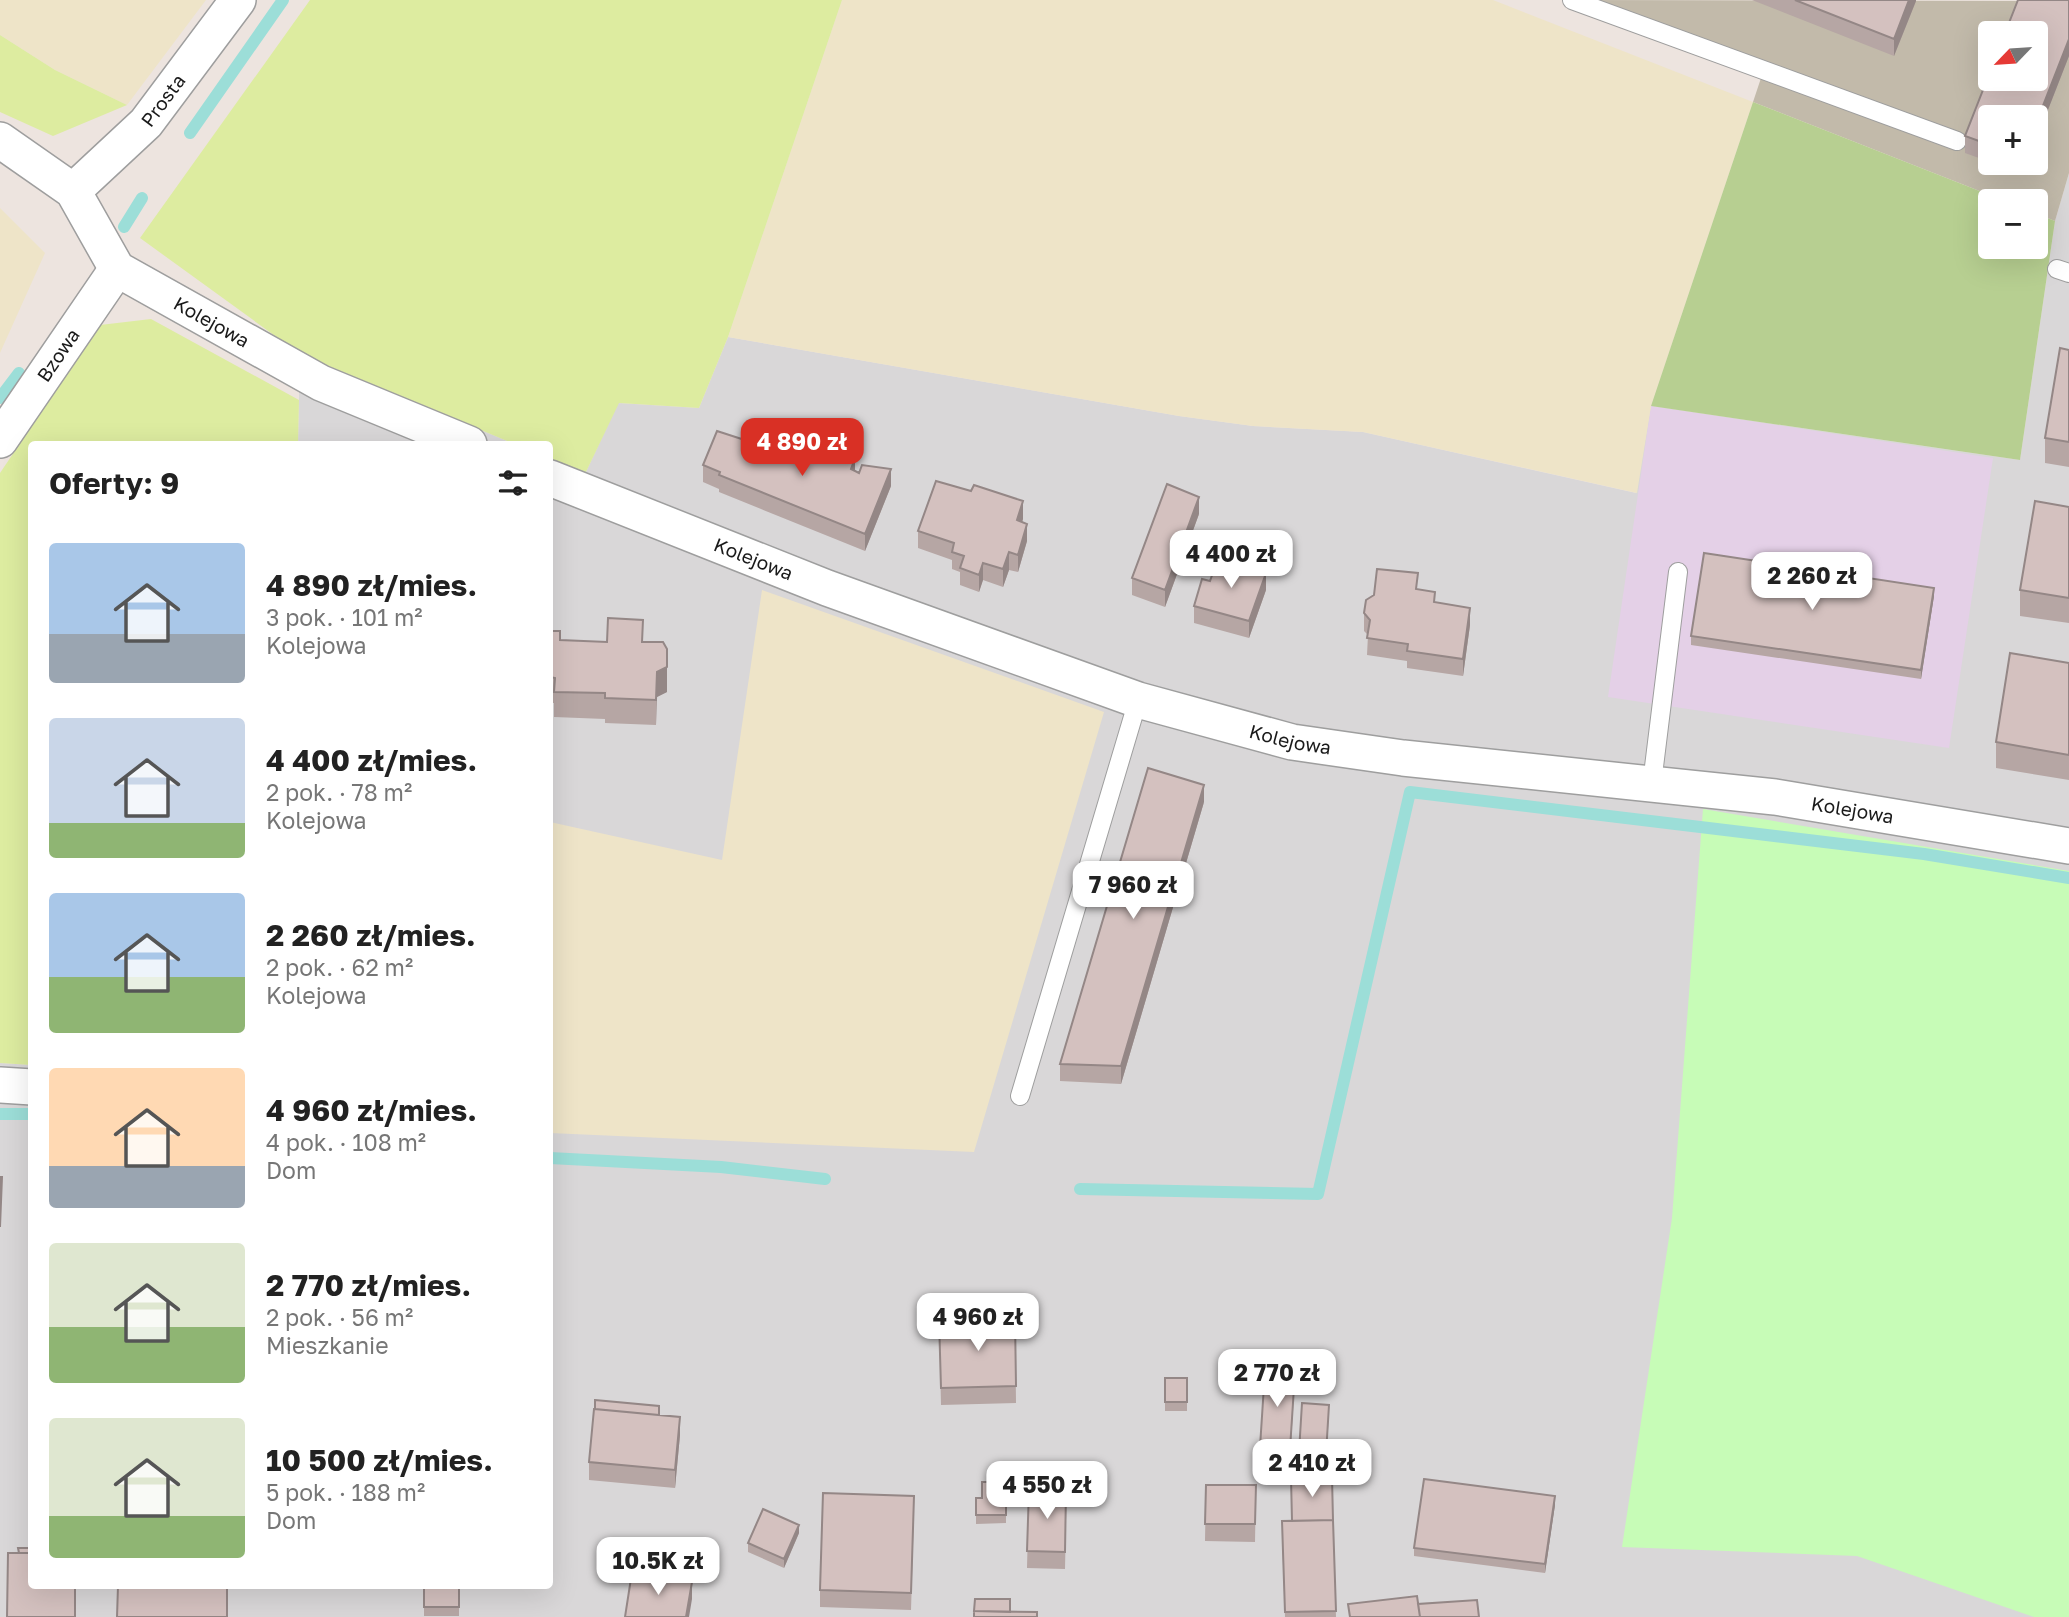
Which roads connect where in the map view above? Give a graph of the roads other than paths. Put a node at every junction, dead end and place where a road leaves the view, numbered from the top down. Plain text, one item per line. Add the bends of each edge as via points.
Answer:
1 (239, 0) edge
2 (1572, 0) edge
3 (0, 140) edge
4 (1957, 141) dead end
5 (73, 191) junction
6 (117, 269) junction
7 (0, 440) edge
8 (462, 441) edge
9 (553, 479) edge
10 (1678, 572) dead end
11 (1138, 700) junction
12 (1652, 783) junction
13 (2069, 846) edge
14 (0, 1085) edge
15 (28, 1087) edge
16 (1020, 1097) dead end

1 - 5 street, Prosta via 146,123
2 - 4 lane
3 - 5 street
5 - 6 street
6 - 7 street, Bzowa
6 - 8 street, Kolejowa via 321,383
9 - 11 street, Kolejowa via 827,588
10 - 12 lane
11 - 12 street, Kolejowa via 1292,742
11 - 16 lane
12 - 13 street, Kolejowa via 1775,797
14 - 15 street

